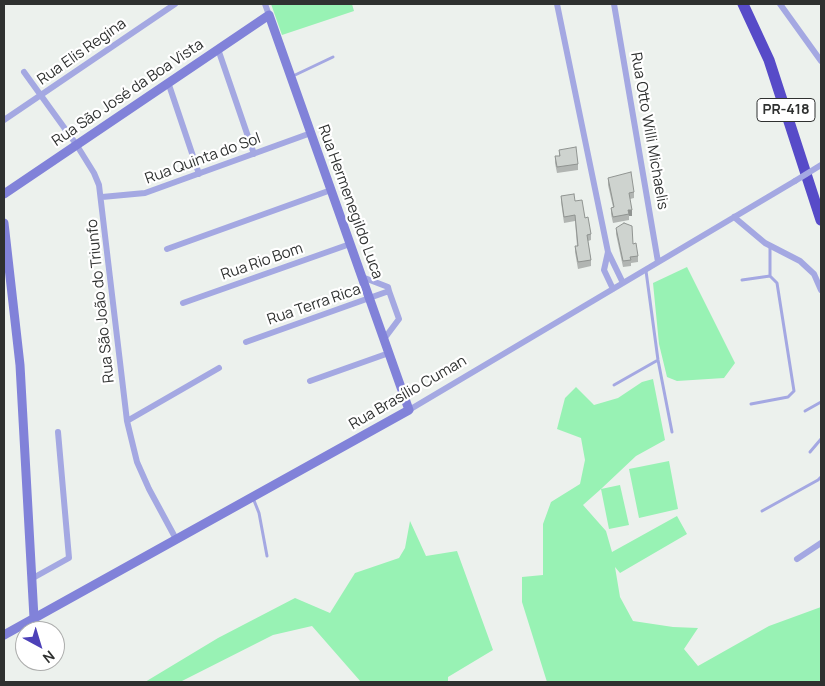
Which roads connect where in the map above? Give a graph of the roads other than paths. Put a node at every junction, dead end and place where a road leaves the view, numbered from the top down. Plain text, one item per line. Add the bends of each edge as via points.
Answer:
1 (175, 4) edge
2 (265, 4) edge
3 (557, 4) edge
4 (614, 4) edge
5 (744, 4) edge
6 (780, 4) edge
7 (269, 16) junction
8 (218, 49) junction
9 (333, 57) dead end
10 (821, 61) edge
11 (24, 72) dead end
12 (291, 77) junction
13 (168, 82) junction
14 (41, 96) junction
15 (4, 120) edge
16 (311, 133) junction
17 (76, 144) junction
18 (254, 154) junction
19 (821, 165) edge
20 (199, 174) junction
21 (331, 190) junction
22 (4, 194) edge
23 (102, 196) junction
24 (734, 217) junction
25 (821, 220) edge
26 (4, 222) edge
27 (350, 244) junction
28 (770, 246) junction
29 (167, 248) dead end
30 (608, 252) junction
31 (658, 262) junction
32 (646, 270) junction
33 (770, 276) junction
34 (362, 277) junction
35 (742, 280) dead end
36 (623, 283) junction
37 (613, 289) junction
38 (821, 290) edge
39 (390, 292) junction
40 (370, 298) junction
41 (183, 303) dead end
42 (384, 339) junction
43 (246, 342) dead end
44 (389, 353) junction
45 (658, 360) junction
46 (219, 368) dead end
47 (310, 381) dead end
48 (614, 385) dead end
49 (821, 402) edge
50 (751, 404) dead end
51 (409, 410) junction
52 (805, 411) dead end
53 (127, 421) junction
54 (58, 432) dead end
55 (672, 432) dead end
56 (821, 439) edge
57 (810, 452) dead end
58 (821, 477) edge
59 (252, 497) junction
60 (762, 510) dead end
61 (176, 539) junction
62 (821, 543) edge
63 (267, 556) dead end
64 (797, 558) dead end
65 (32, 578) junction
66 (34, 618) junction
67 (4, 635) edge

1 - 14 street, Rua Elis Regina
2 - 7 street, Rua Hermenegildo Luca
3 - 30 street
4 - 31 street, Rua Otto Willi Michaelis
5 - 25 highway, PR-418 via 769,60
6 - 10 street
7 - 8 street, Rua São José da Boa Vista
7 - 12 street, Rua Hermenegildo Luca
8 - 13 street, Rua São José da Boa Vista
8 - 18 street
9 - 12 lane
11 - 14 street, Rua São João do Triunfo
12 - 16 street, Rua Hermenegildo Luca
13 - 17 street, Rua São José da Boa Vista
13 - 20 street
14 - 15 street, Rua Elis Regina
14 - 17 street, Rua São João do Triunfo
16 - 18 street, Rua Quinta do Sol
16 - 21 street, Rua Hermenegildo Luca
17 - 22 street, Rua São José da Boa Vista
17 - 23 street, Rua São João do Triunfo via 94,173
18 - 20 street, Rua Quinta do Sol
19 - 24 street, Rua Brasílio Cuman, bridge
20 - 23 street, Rua Quinta do Sol via 145,193
21 - 27 street, Rua Hermenegildo Luca
21 - 29 street
23 - 53 street, Rua São João do Triunfo
24 - 28 street
24 - 31 street, Rua Brasílio Cuman
26 - 65 street via 20,365
27 - 34 street, Rua Hermenegildo Luca
27 - 41 street, Rua Rio Bom
28 - 33 lane
28 - 38 street via 800,261 814,274
30 - 36 street
30 - 37 street via 604,270
31 - 32 street, Rua Brasílio Cuman
32 - 36 street, Rua Brasílio Cuman
32 - 45 lane
33 - 35 lane
33 - 50 lane via 777,284 794,391 788,397
34 - 39 street via 388,287
34 - 40 street, Rua Hermenegildo Luca
36 - 37 street, Rua Brasílio Cuman
37 - 51 street, Rua Brasílio Cuman
39 - 40 street, Rua Terra Rica
39 - 42 street via 399,319
40 - 42 street, Rua Hermenegildo Luca
40 - 43 street, Rua Terra Rica
42 - 44 street, Rua Hermenegildo Luca
44 - 47 street
44 - 51 street, Rua Hermenegildo Luca
45 - 48 lane
45 - 55 lane
46 - 53 street
49 - 52 lane
51 - 59 street, Rua Brasílio Cuman
53 - 61 street, Rua São João do Triunfo via 137,462
54 - 65 street via 69,558
56 - 57 lane
58 - 60 lane
59 - 61 street, Rua Brasílio Cuman
59 - 63 lane via 259,513
61 - 66 street, Rua Brasílio Cuman
62 - 64 street
65 - 66 street
66 - 67 street, Rua Brasílio Cuman

